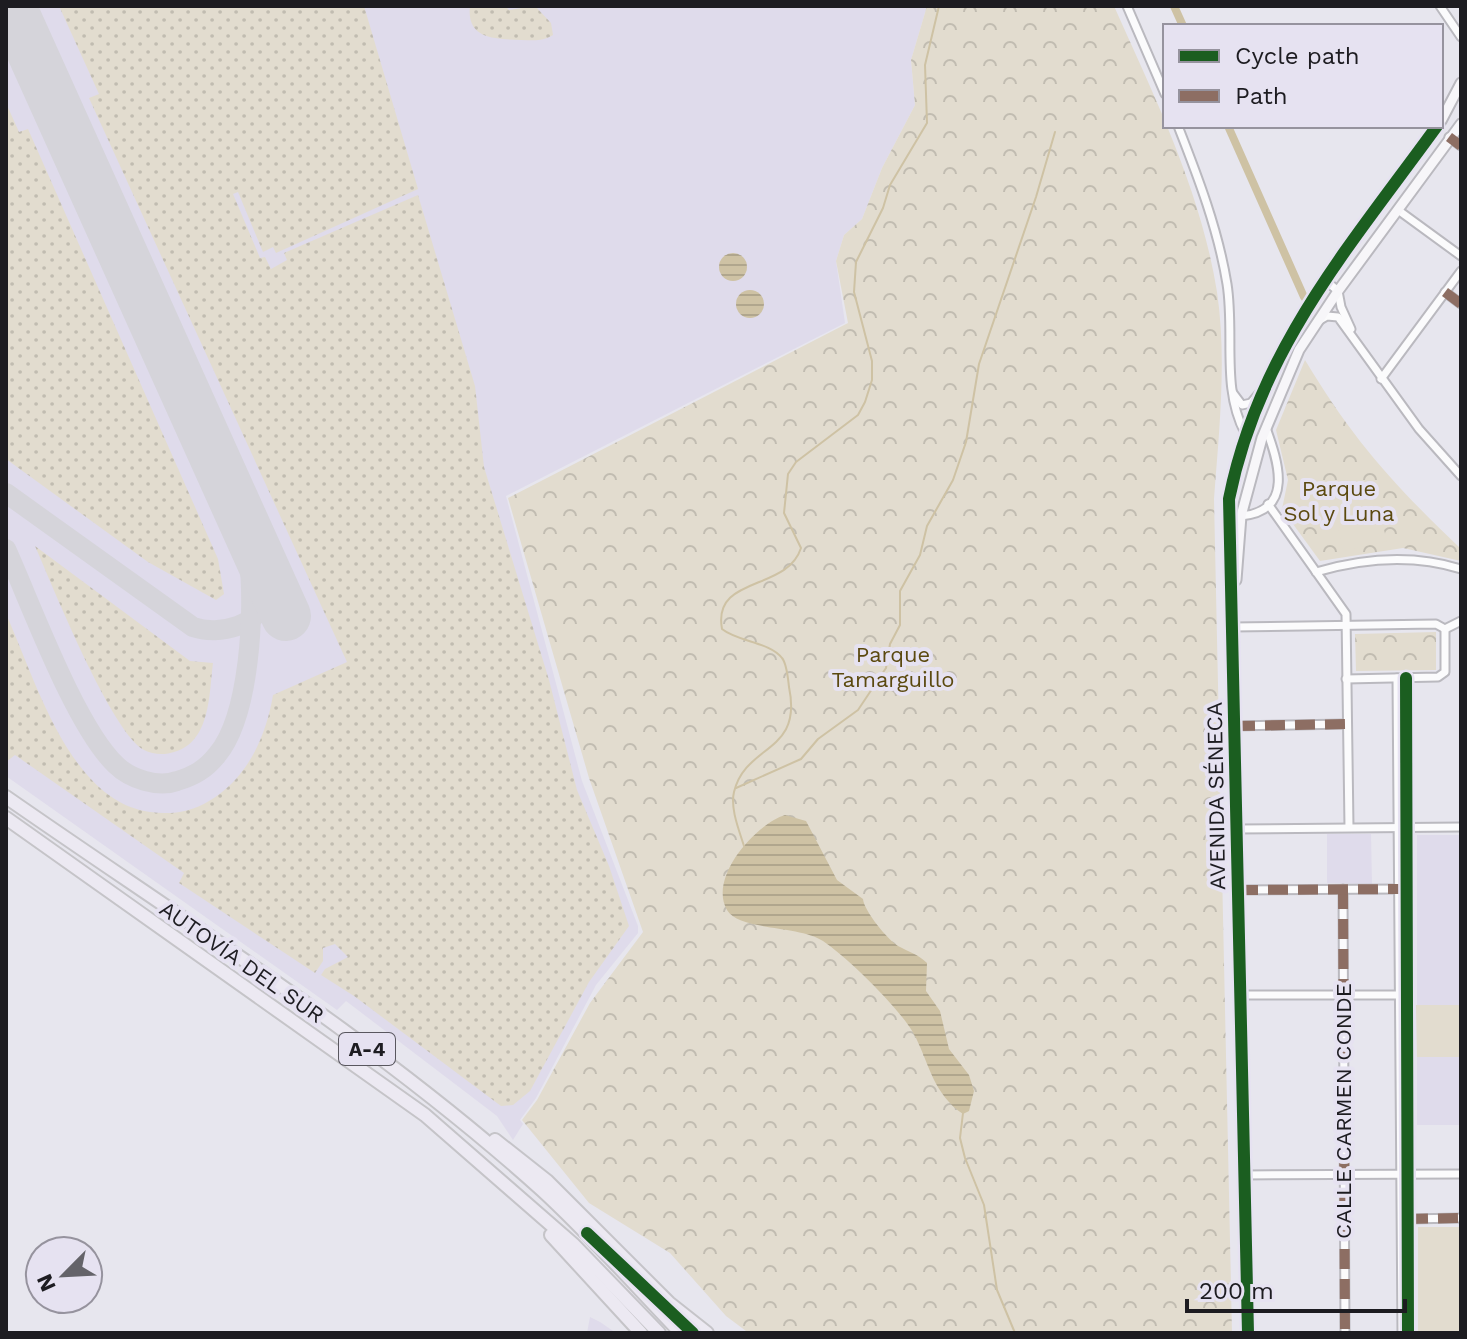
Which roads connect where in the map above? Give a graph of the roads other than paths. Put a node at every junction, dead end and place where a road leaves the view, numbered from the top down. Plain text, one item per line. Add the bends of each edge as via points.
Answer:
1 (1127, 6) edge
2 (1440, 6) edge
3 (1461, 37) edge
4 (1461, 83) edge
5 (1163, 89) edge
6 (1443, 117) edge
7 (1461, 124) edge
8 (1179, 128) edge
9 (1436, 128) edge
10 (1449, 137) junction
11 (1461, 146) edge
12 (1398, 210) junction
13 (1461, 256) edge
14 (1461, 271) edge
15 (1325, 280) junction
16 (1338, 291) junction
17 (1445, 292) junction
18 (1461, 304) edge
19 (1318, 321) junction
20 (1367, 358) junction
21 (1381, 379) junction
22 (1232, 391) junction
23 (1261, 391) junction
24 (1266, 428) junction
25 (1245, 433) junction
26 (1461, 476) edge
27 (1268, 504) junction
28 (1241, 516) junction
29 (1461, 569) edge
30 (1316, 572) junction
31 (1232, 615) junction
32 (1461, 621) edge
33 (1346, 625) junction
34 (1233, 627) junction
35 (1445, 629) junction
36 (1402, 678) junction
37 (1346, 679) junction
38 (1347, 724) junction
39 (1235, 726) junction
40 (6, 797) edge
41 (6, 818) edge
42 (1349, 827) junction
43 (1404, 827) junction
44 (1461, 827) edge
45 (1237, 829) junction
46 (1343, 889) junction
47 (1401, 889) junction
48 (1238, 890) junction
49 (1240, 995) junction
50 (1342, 995) junction
51 (1404, 995) junction
52 (385, 1062) junction
53 (484, 1163) junction
54 (1461, 1174) edge
55 (1242, 1175) junction
56 (1405, 1175) junction
57 (1343, 1176) junction
58 (1461, 1218) edge
59 (1408, 1219) junction
60 (587, 1233) junction
61 (643, 1333) edge
62 (659, 1333) edge
63 (681, 1333) edge
64 (693, 1333) edge
65 (707, 1333) edge
66 (1248, 1333) edge
67 (1345, 1333) edge
68 (1405, 1333) edge

1 - 5 street
2 - 3 street
4 - 6 street
7 - 10 street, AVENIDA SÉNECA
8 - 22 street via 1206,198 1227,285
9 - 15 street, AVENIDA SÉNECA
10 - 11 street
10 - 12 street, AVENIDA SÉNECA
12 - 13 street
12 - 16 street, AVENIDA SÉNECA
14 - 17 street
15 - 16 street
15 - 23 street, AVENIDA SÉNECA
16 - 19 street, AVENIDA SÉNECA
16 - 20 street
17 - 18 street
17 - 21 street
19 - 20 street via 1338,317
19 - 24 street, AVENIDA SÉNECA via 1299,350
20 - 21 street
21 - 26 street
22 - 23 street via 1242,405
22 - 25 street via 1232,408
23 - 25 street, AVENIDA SÉNECA
24 - 27 street via 1280,480
24 - 28 street, AVENIDA SÉNECA
25 - 31 street, AVENIDA SÉNECA via 1227,525
27 - 28 street
27 - 30 street
28 - 31 street, AVENIDA SÉNECA
29 - 30 street via 1418,558 1359,562
30 - 33 street via 1346,614
31 - 34 street, AVENIDA SÉNECA
32 - 35 street
33 - 34 street
33 - 35 street via 1436,624
33 - 37 street
34 - 39 street, AVENIDA SÉNECA
35 - 36 street via 1445,672
36 - 37 street
36 - 43 street
37 - 38 street
38 - 39 street
38 - 42 street
39 - 45 street, AVENIDA SÉNECA
40 - 52 highway, AUTOVÍA DEL SUR / A-4
41 - 53 highway, AUTOVÍA DEL SUR / A-4 via 337,1050
42 - 43 street
42 - 45 street
43 - 44 street
43 - 47 street
43 - 51 street
45 - 48 street, AVENIDA SÉNECA
46 - 47 street
46 - 48 street
46 - 50 street, CALLE CARMEN CONDE
47 - 51 street
48 - 49 street, AVENIDA SÉNECA
49 - 50 street
49 - 55 street, AVENIDA SÉNECA
50 - 51 street
50 - 57 street, CALLE CARMEN CONDE
51 - 56 street
52 - 60 highway, AUTOVÍA DEL SUR / A-4 via 474,1132
52 - 65 highway via 547,1181 669,1303
53 - 61 highway via 495,1183
53 - 62 highway, AUTOVÍA DEL SUR / A-4
54 - 56 street
55 - 57 street
55 - 66 street, AVENIDA SÉNECA
56 - 57 street
56 - 59 street
56 - 68 street
57 - 67 street, CALLE CARMEN CONDE
58 - 59 street
59 - 68 street
60 - 63 highway, AUTOVÍA DEL SUR / A-4
60 - 64 street

